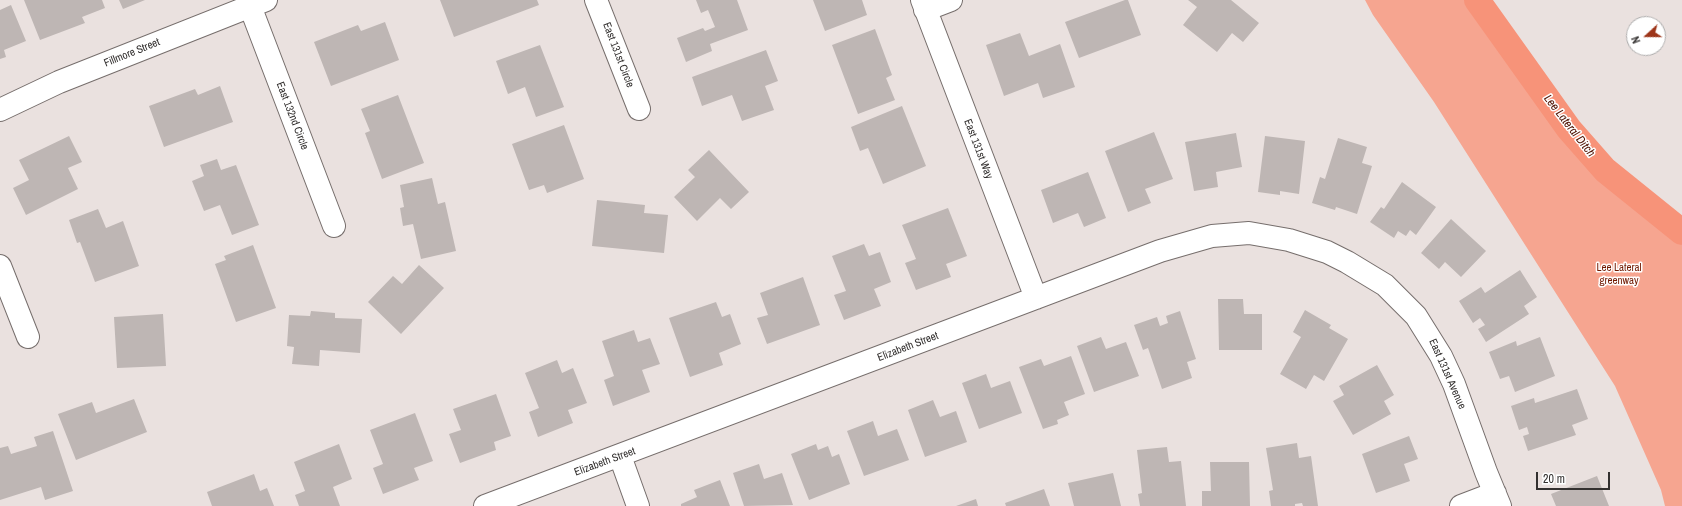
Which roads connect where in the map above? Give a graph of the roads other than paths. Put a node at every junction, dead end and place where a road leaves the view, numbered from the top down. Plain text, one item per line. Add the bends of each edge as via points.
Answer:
1 (596, 0) edge
2 (952, 0) edge
3 (258, 3) edge
4 (924, 5) edge
5 (0, 110) edge
6 (639, 110) dead end
7 (334, 226) dead end
8 (1336, 257) joint
9 (0, 266) edge
10 (1036, 298) junction
11 (28, 337) dead end
12 (620, 456) junction
13 (1497, 499) edge
14 (485, 506) edge
15 (638, 506) edge
16 (1461, 506) edge

1 - 6 street, East 131st Circle
2 - 4 street
3 - 5 street, Fillmore Street via 59,82
3 - 7 street, East 132nd Circle
4 - 10 street, East 131st Way
8 - 10 street, Elizabeth Street via 1289,240 1249,233 1212,236 1160,251
8 - 13 street, East 131st Avenue via 1385,285 1416,316 1429,334 1454,384
9 - 11 street
10 - 12 street, Elizabeth Street
12 - 14 street, Elizabeth Street
12 - 15 street
13 - 16 street

